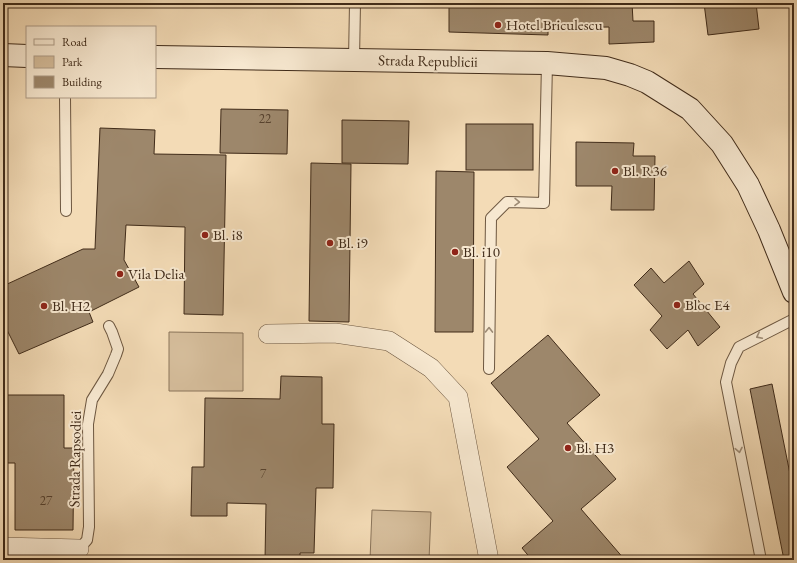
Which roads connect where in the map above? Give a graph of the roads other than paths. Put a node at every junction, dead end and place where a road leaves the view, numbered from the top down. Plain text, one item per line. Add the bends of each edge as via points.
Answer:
1 (355, 3) edge
2 (3, 55) edge
3 (26, 56) edge
4 (156, 57) edge
5 (354, 60) junction
6 (547, 63) junction
7 (65, 98) edge
8 (66, 211) dead end
9 (794, 292) edge
10 (794, 319) edge
11 (109, 326) dead end
12 (268, 334) dead end
13 (489, 369) dead end
14 (3, 547) edge
15 (79, 549) joint
16 (489, 560) edge
17 (761, 560) edge

1 - 5 lane
2 - 3 main road
4 - 5 main road, Strada Republicii
5 - 6 main road, Strada Republicii
6 - 9 main road, Strada Republicii via 606,68 624,73 647,82 690,109 722,144 748,185
13 -> 6 lane via 491,218 507,202 544,203
7 - 8 lane
10 -> 17 lane via 739,347 726,382
11 - 15 lane, Strada Rapsodiei via 118,349 108,374 92,400 88,424 89,527 87,540
12 - 16 street via 335,333 389,341 431,368 458,398
14 - 15 street

